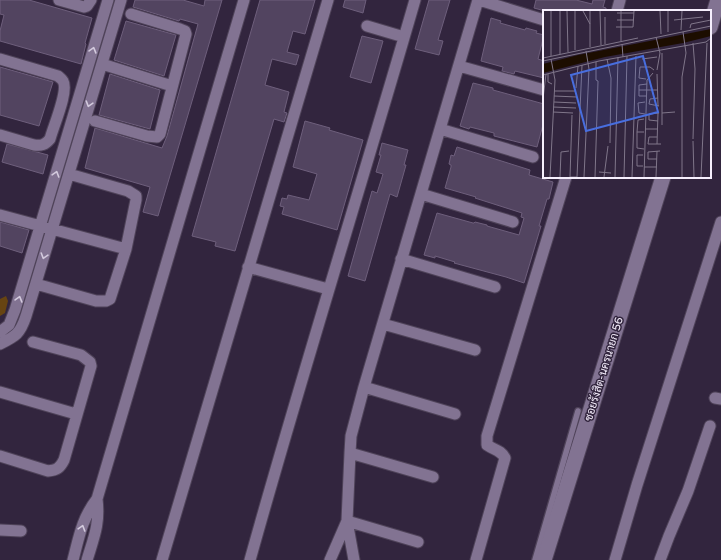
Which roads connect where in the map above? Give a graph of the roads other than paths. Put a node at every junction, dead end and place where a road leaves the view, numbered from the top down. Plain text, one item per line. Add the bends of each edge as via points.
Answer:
1 (59, 0) edge
2 (91, 0) edge
3 (108, 0) edge
4 (121, 0) edge
5 (244, 0) edge
6 (328, 0) edge
7 (415, 0) edge
8 (479, 0) edge
9 (620, 0) edge
10 (718, 0) edge
11 (617, 10) edge
12 (131, 14) dead end
13 (543, 20) edge
14 (711, 24) edge
15 (367, 26) dead end
16 (404, 37) junction
17 (0, 59) edge
18 (102, 64) junction
19 (459, 66) junction
20 (172, 86) junction
21 (543, 90) edge
22 (95, 121) dead end
23 (440, 129) junction
24 (0, 135) edge
25 (533, 157) dead end
26 (69, 174) junction
27 (566, 178) edge
28 (663, 178) edge
29 (421, 194) junction
30 (0, 215) edge
31 (513, 222) dead end
32 (721, 222) edge
33 (40, 226) junction
34 (53, 229) junction
35 (126, 249) junction
36 (401, 259) junction
37 (248, 267) junction
38 (36, 284) junction
39 (494, 287) dead end
40 (328, 289) junction
41 (383, 324) junction
42 (0, 332) edge
43 (33, 342) dead end
44 (0, 344) edge
45 (475, 350) dead end
46 (364, 387) junction
47 (0, 392) edge
48 (578, 411) dead end
49 (76, 414) junction
50 (455, 414) dead end
51 (710, 426) dead end
52 (350, 453) junction
53 (0, 456) edge
54 (434, 477) dead end
55 (97, 499) junction
56 (347, 521) junction
57 (0, 530) edge
58 (21, 531) dead end
59 (418, 542) dead end
60 (73, 560) edge
61 (87, 560) edge
62 (162, 560) edge
63 (250, 560) edge
64 (330, 560) edge
65 (354, 560) edge
66 (476, 560) edge
67 (535, 560) edge
68 (544, 560) edge
69 (615, 560) edge
70 (660, 560) edge

1 - 2 street via 84,7 88,6
33 -> 3 street
4 - 18 street
5 - 55 street
6 - 37 street
7 - 16 street
8 - 13 street
8 - 19 street
9 - 11 street
10 - 14 street
12 - 20 street via 185,31
15 - 16 street
16 - 40 street
17 - 24 street via 58,76 63,81 64,88 50,139 45,144 34,145
18 - 20 street
18 -> 26 street
19 - 21 street
19 - 23 street
20 - 22 street via 160,134 157,137
23 - 25 street
23 - 29 street
26 - 34 street
26 - 35 street via 128,191 136,196
27 - 66 street via 486,436 487,444 499,450 505,458
28 - 68 street, ซอยรังสิต-นครนายก 56
29 - 31 street
29 - 36 street
30 - 33 street
32 - 69 street
33 - 34 street
42 -> 33 street via 9,325 12,318
34 - 35 street
34 -> 38 street
35 - 38 street via 110,299 106,302
36 - 39 street
36 - 41 street
37 - 40 street
37 - 62 street
38 - 44 street via 20,332
40 - 63 street
41 - 45 street
41 - 46 street
43 - 49 street via 81,355 90,362 91,366
46 - 50 street
46 - 52 street via 351,436
47 - 49 street
48 - 67 lane
49 - 53 street via 64,460 56,470 48,471
51 - 70 street via 688,491
52 - 54 street
52 - 56 street
60 -> 55 street via 88,509
55 - 61 street via 98,521
56 - 59 street
56 - 64 street
56 - 65 street
57 - 58 street

